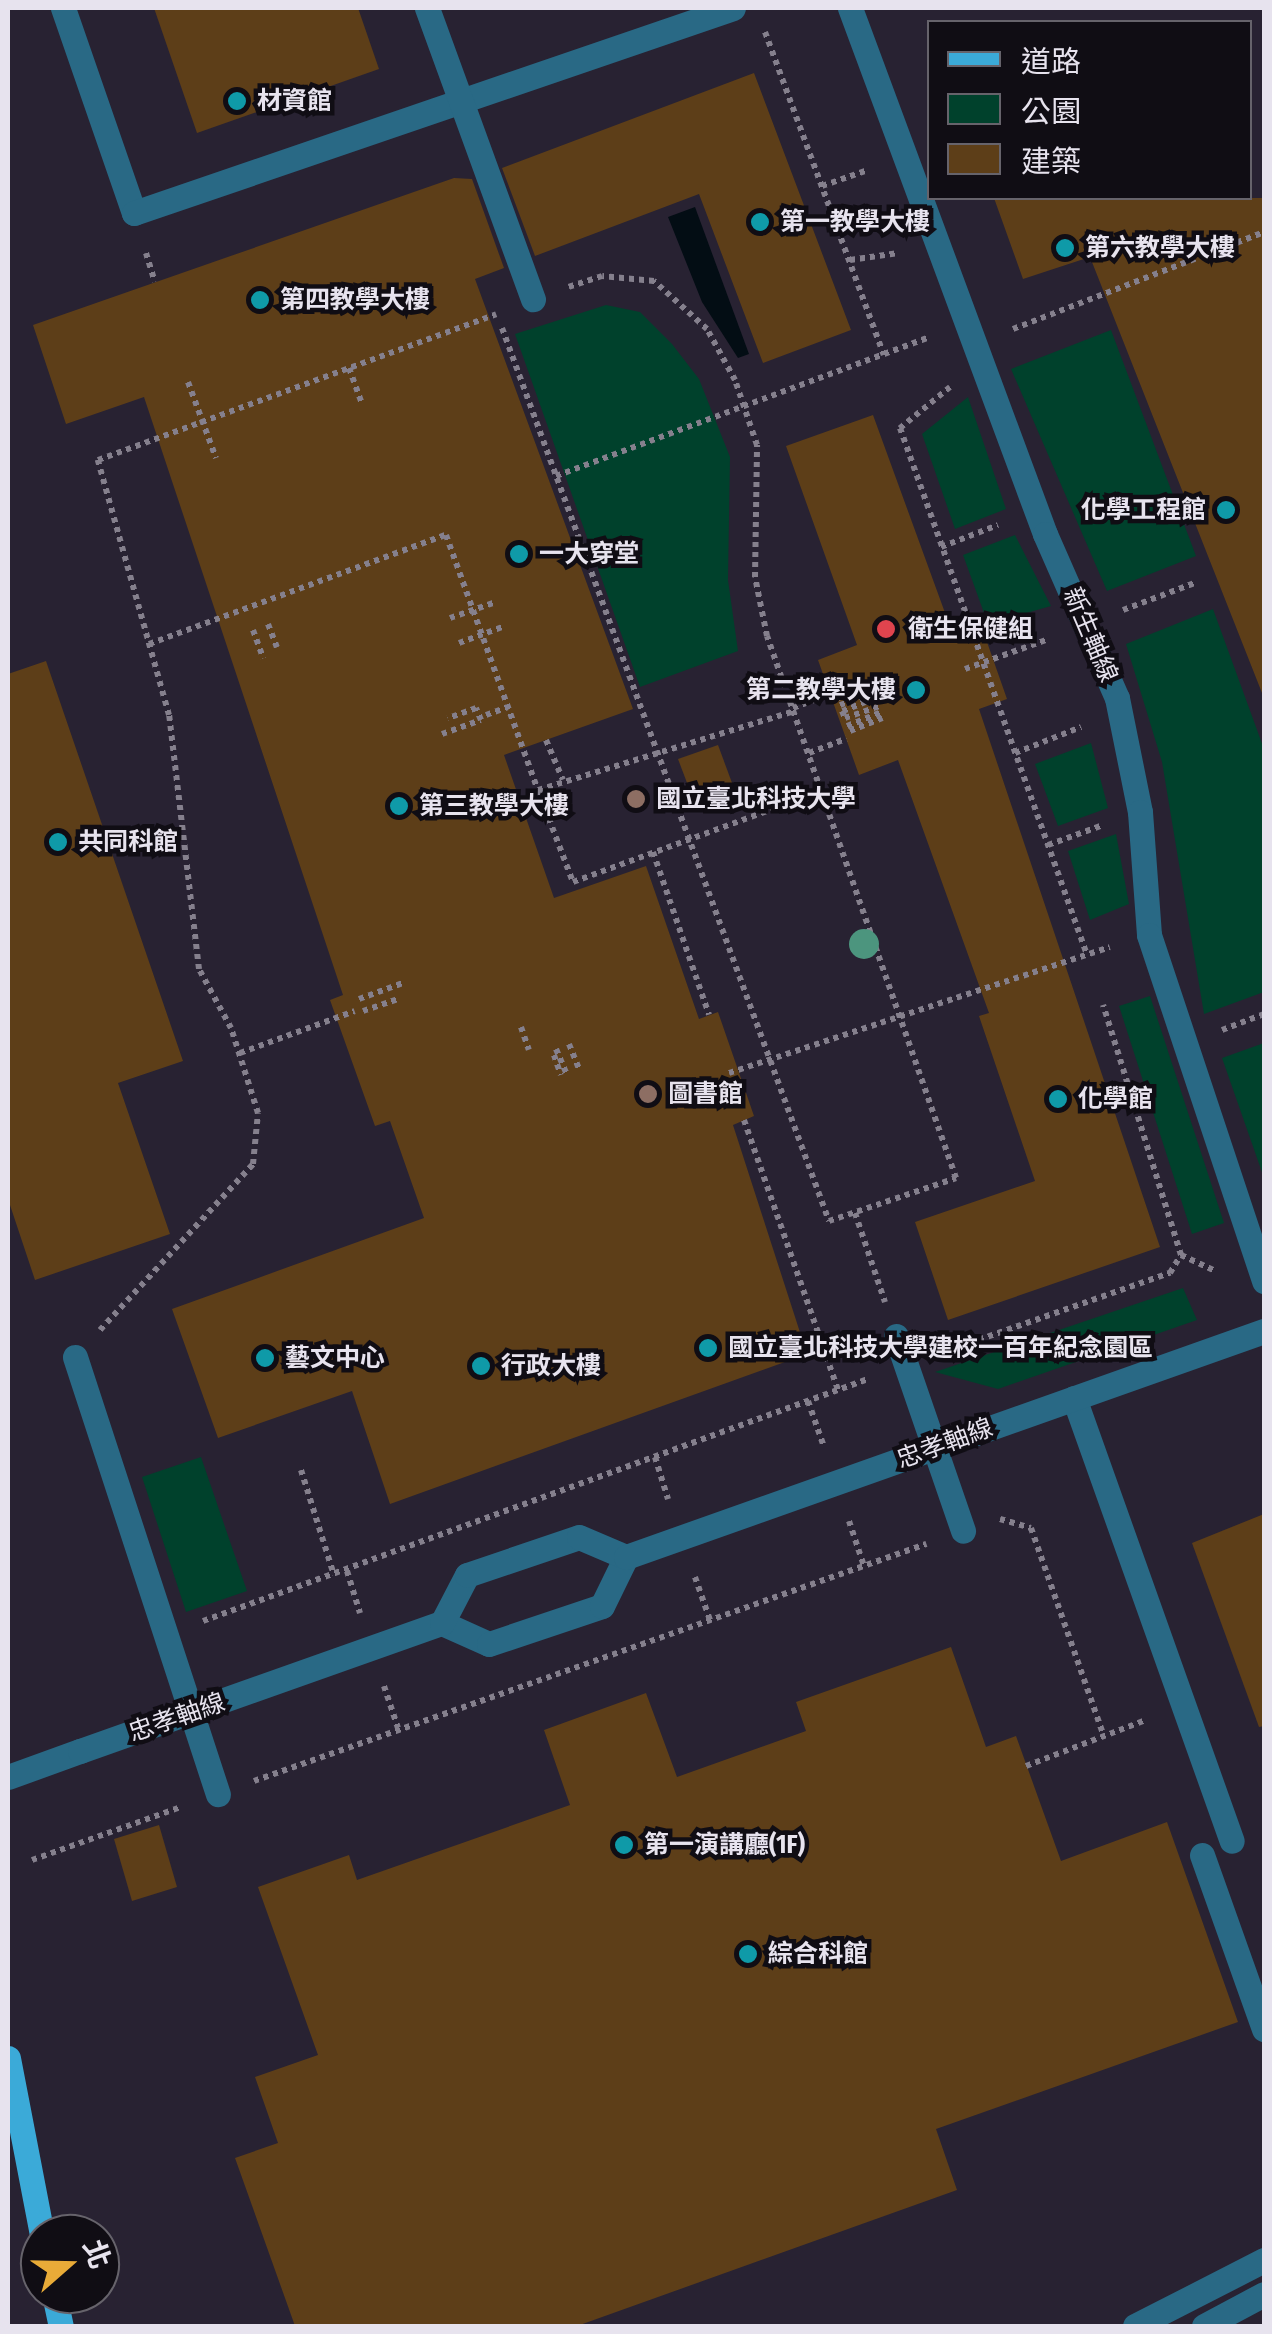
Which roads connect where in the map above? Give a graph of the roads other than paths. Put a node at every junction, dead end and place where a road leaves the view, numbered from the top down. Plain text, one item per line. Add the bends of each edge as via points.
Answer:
1 (63, 8) edge
2 (427, 8) edge
3 (732, 8) edge
4 (850, 8) edge
5 (459, 100) junction
6 (533, 299) road end
7 (1264, 1281) edge
8 (1264, 1331) edge
9 (896, 1336) road end
10 (75, 1357) road end
11 (1074, 1398) junction
12 (935, 1448) junction
13 (963, 1532) road end
14 (626, 1557) junction
15 (442, 1623) junction
16 (190, 1714) junction
17 (8, 1777) edge
18 (218, 1794) road end
19 (1232, 1841) dead end
20 (1202, 1855) dead end
21 (1264, 2029) edge
22 (8, 2058) edge
23 (38, 2214) edge
24 (1264, 2260) edge
25 (1264, 2294) edge
26 (1135, 2326) edge
27 (1204, 2326) edge

1 - 5 street via 134,214
2 - 5 street
3 - 5 street
4 - 7 street, 新生軸線 via 1036,510 1120,712 1140,812 1149,935
5 - 6 street
8 - 11 street, 忠孝軸線
9 - 12 street
10 - 16 street
11 - 12 street, 忠孝軸線
11 - 19 street
12 - 13 street
12 - 14 street, 忠孝軸線
14 - 15 street via 579,1537 467,1575
14 - 15 street via 602,1606 489,1644
15 - 16 street, 忠孝軸線
16 - 17 street, 忠孝軸線
16 - 18 street
20 - 21 street
22 - 23 main road
24 - 26 street
25 - 27 street

